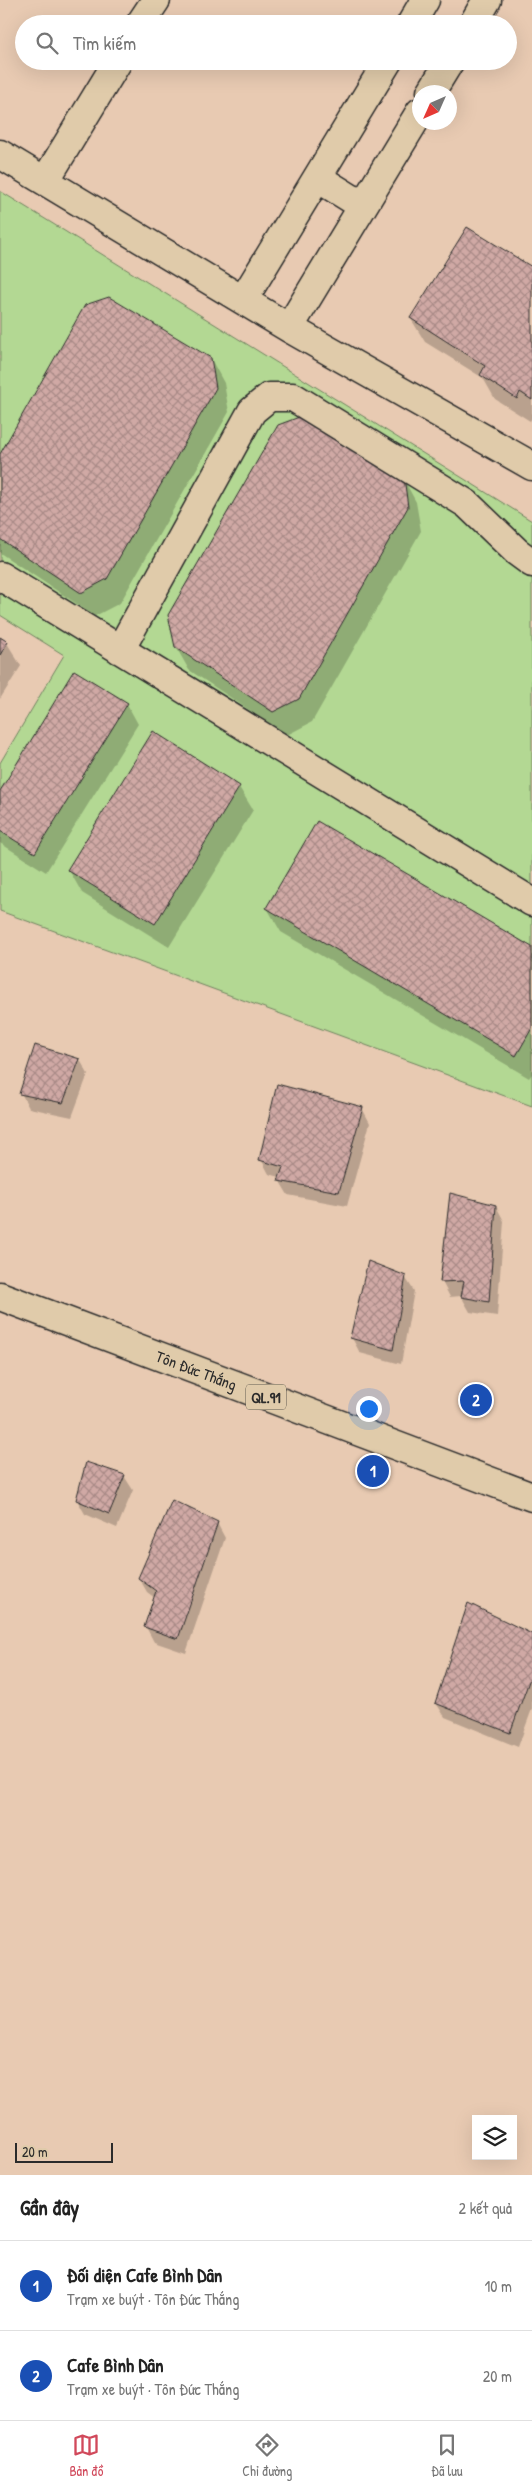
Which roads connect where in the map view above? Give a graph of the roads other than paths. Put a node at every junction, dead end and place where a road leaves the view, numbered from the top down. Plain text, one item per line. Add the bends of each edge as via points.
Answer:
1 (156, 0) edge
2 (425, 0) edge
3 (487, 0) edge
4 (146, 15) edge
5 (416, 15) edge
6 (478, 15) edge
7 (113, 70) edge
8 (383, 70) edge
9 (444, 70) edge
10 (435, 85) edge
11 (412, 125) edge
12 (0, 154) edge
13 (318, 178) junction
14 (46, 181) junction
15 (363, 206) junction
16 (243, 300) junction
17 (289, 328) junction
18 (532, 466) edge
19 (532, 562) edge
20 (0, 576) edge
21 (120, 650) junction
22 (532, 902) edge
23 (0, 1296) edge
24 (532, 1497) edge

1 - 4 main road
2 - 5 main road
3 - 6 main road
7 - 14 main road
8 - 13 main road
9 - 10 main road
11 - 15 main road
12 - 14 main road
13 - 15 main road
13 - 16 main road
14 - 16 main road
15 - 17 main road
16 - 17 main road
17 - 18 main road
19 - 21 main road via 517,552 467,504 292,397 268,397 252,411
20 - 21 main road
21 - 22 main road
23 - 24 main road, Tôn Đức Thắng / QL.91

